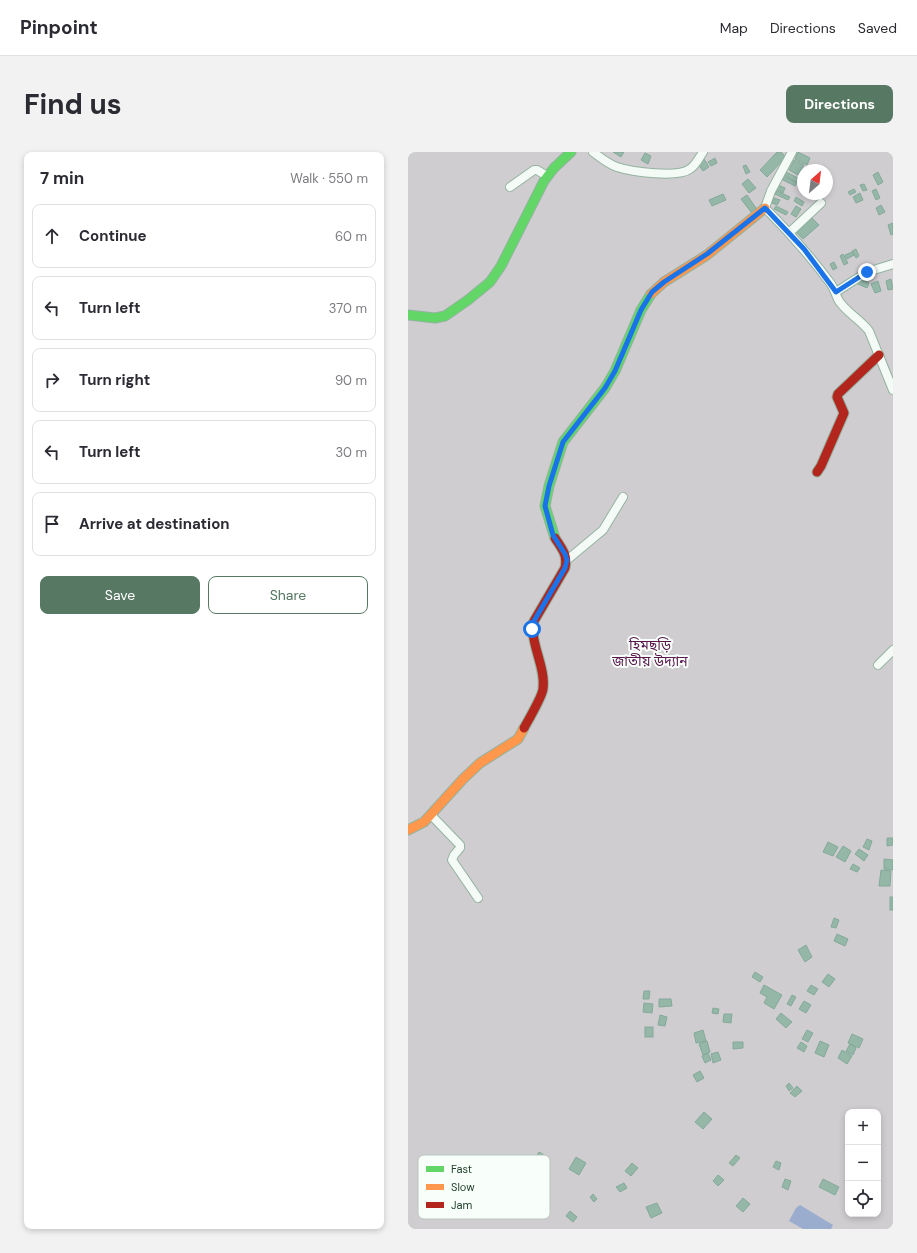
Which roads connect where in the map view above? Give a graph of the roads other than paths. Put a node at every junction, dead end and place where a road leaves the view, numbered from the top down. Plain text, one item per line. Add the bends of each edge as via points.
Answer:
1 (571, 152) edge
2 (593, 152) edge
3 (703, 152) edge
4 (792, 152) edge
5 (547, 176) junction
6 (510, 187) dead end
7 (821, 202) dead end
8 (765, 208) junction
9 (790, 232) junction
10 (893, 264) edge
11 (836, 292) junction
12 (408, 315) edge
13 (879, 355) junction
14 (893, 390) edge
15 (817, 472) dead end
16 (623, 497) dead end
17 (567, 560) junction
18 (893, 650) edge
19 (878, 665) dead end
20 (431, 815) junction
21 (408, 830) edge
22 (478, 898) dead end

1 - 5 street
2 - 3 street via 617,166 637,171 676,174 690,170
4 - 8 street
5 - 6 street via 534,170
5 - 12 street via 501,266 486,285 445,317
7 - 9 street
8 - 9 street
8 - 17 street via 707,254 652,292 605,388 563,442 545,506 553,535
9 - 11 street
10 - 11 street via 867,272
11 - 13 street via 838,300 869,331
13 - 14 street
13 - 15 street via 838,394 844,413
16 - 17 street via 603,530
17 - 20 street via 565,568 534,621 532,629 544,690 523,730 518,739 480,763
18 - 19 street
20 - 21 street via 424,822
20 - 22 street via 460,845 452,860

